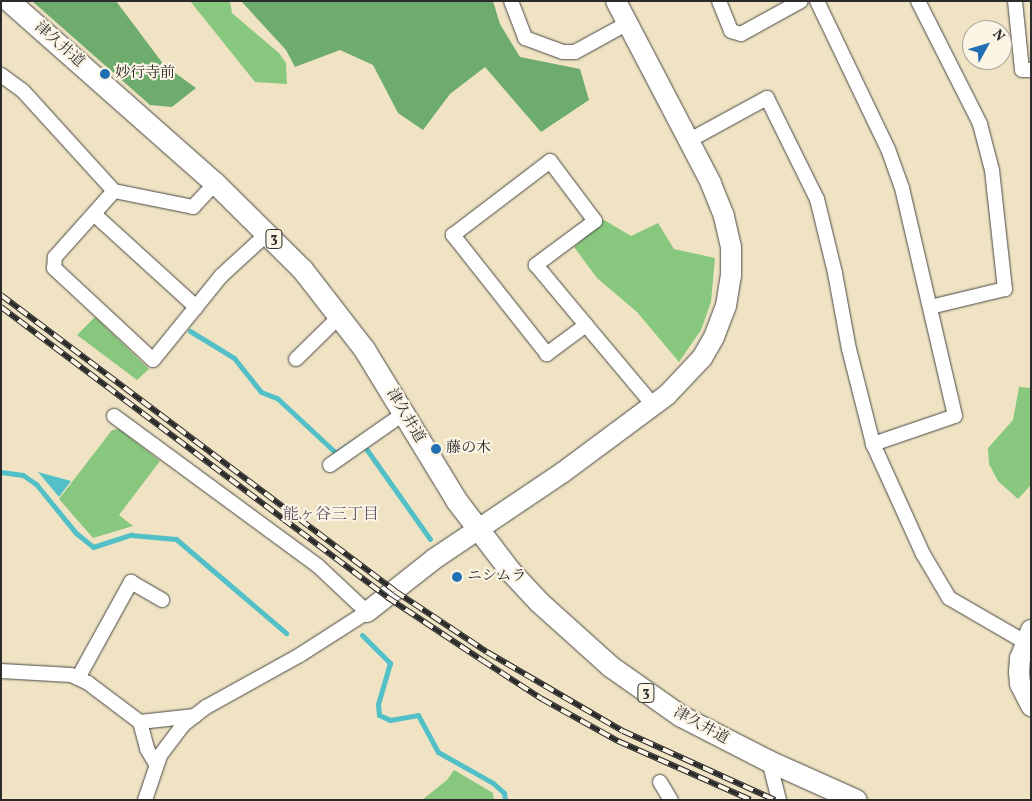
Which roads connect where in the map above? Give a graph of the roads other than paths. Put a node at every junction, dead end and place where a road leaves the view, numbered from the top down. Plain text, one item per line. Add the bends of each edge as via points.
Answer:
1 (9, 1) edge
2 (511, 1) edge
3 (616, 1) edge
4 (719, 1) edge
5 (801, 1) edge
6 (817, 1) edge
7 (918, 1) edge
8 (1015, 1) edge
9 (626, 24) junction
10 (1031, 70) edge
11 (1, 75) edge
12 (688, 141) junction
13 (215, 183) junction
14 (114, 191) junction
15 (95, 215) junction
16 (268, 233) junction
17 (196, 307) junction
18 (930, 307) junction
19 (340, 316) junction
20 (586, 325) junction
21 (296, 358) dead end
22 (654, 406) junction
23 (403, 414) junction
24 (114, 416) dead end
25 (873, 444) junction
26 (330, 465) dead end
27 (478, 530) junction
28 (162, 600) dead end
29 (367, 612) junction
30 (1028, 636) edge
31 (1, 670) edge
32 (78, 678) junction
33 (1031, 706) edge
34 (195, 716) junction
35 (140, 722) junction
36 (769, 761) junction
37 (156, 764) junction
38 (660, 782) dead end
39 (145, 800) edge
40 (671, 800) edge
41 (779, 800) edge
42 (856, 800) edge

1 - 13 main road, 津久井道 / 3
2 - 9 street via 525,38 564,52 575,52
3 - 9 street
4 - 5 street via 731,30 741,34
6 - 18 street via 888,149 902,188
7 - 18 street via 980,124 992,170 1005,290
8 - 10 street via 1022,70
9 - 12 street
11 - 14 street via 23,91
12 - 22 street via 724,216 731,247 731,276 726,306 702,358 683,382
12 - 25 street via 767,98 817,199
13 - 14 street via 192,207
13 - 16 main road, 津久井道 / 3
14 - 15 street
15 - 17 street
15 - 17 street via 55,257 54,268 153,360
16 - 17 street via 221,276
16 - 19 main road, 津久井道 / 3
18 - 25 street via 956,416
19 - 21 street
19 - 23 main road, 津久井道 / 3
20 - 20 street via 547,354 453,235 550,161 595,221 536,265
20 - 22 street
22 - 27 street
23 - 26 street
23 - 27 main road, 津久井道 / 3
24 - 29 street via 318,566
25 - 30 street via 926,560 949,598
27 - 29 street
27 - 36 main road, 津久井道 / 3 via 539,602 610,666 681,716
28 - 32 street via 130,582
29 - 34 street via 300,656
30 - 33 street via 1019,672 1020,684
31 - 32 street
32 - 35 street
34 - 35 street
34 - 37 street via 183,726
35 - 37 street via 147,749
36 - 41 street
36 - 42 main road, 津久井道 / 3
37 - 39 street
38 - 40 street

